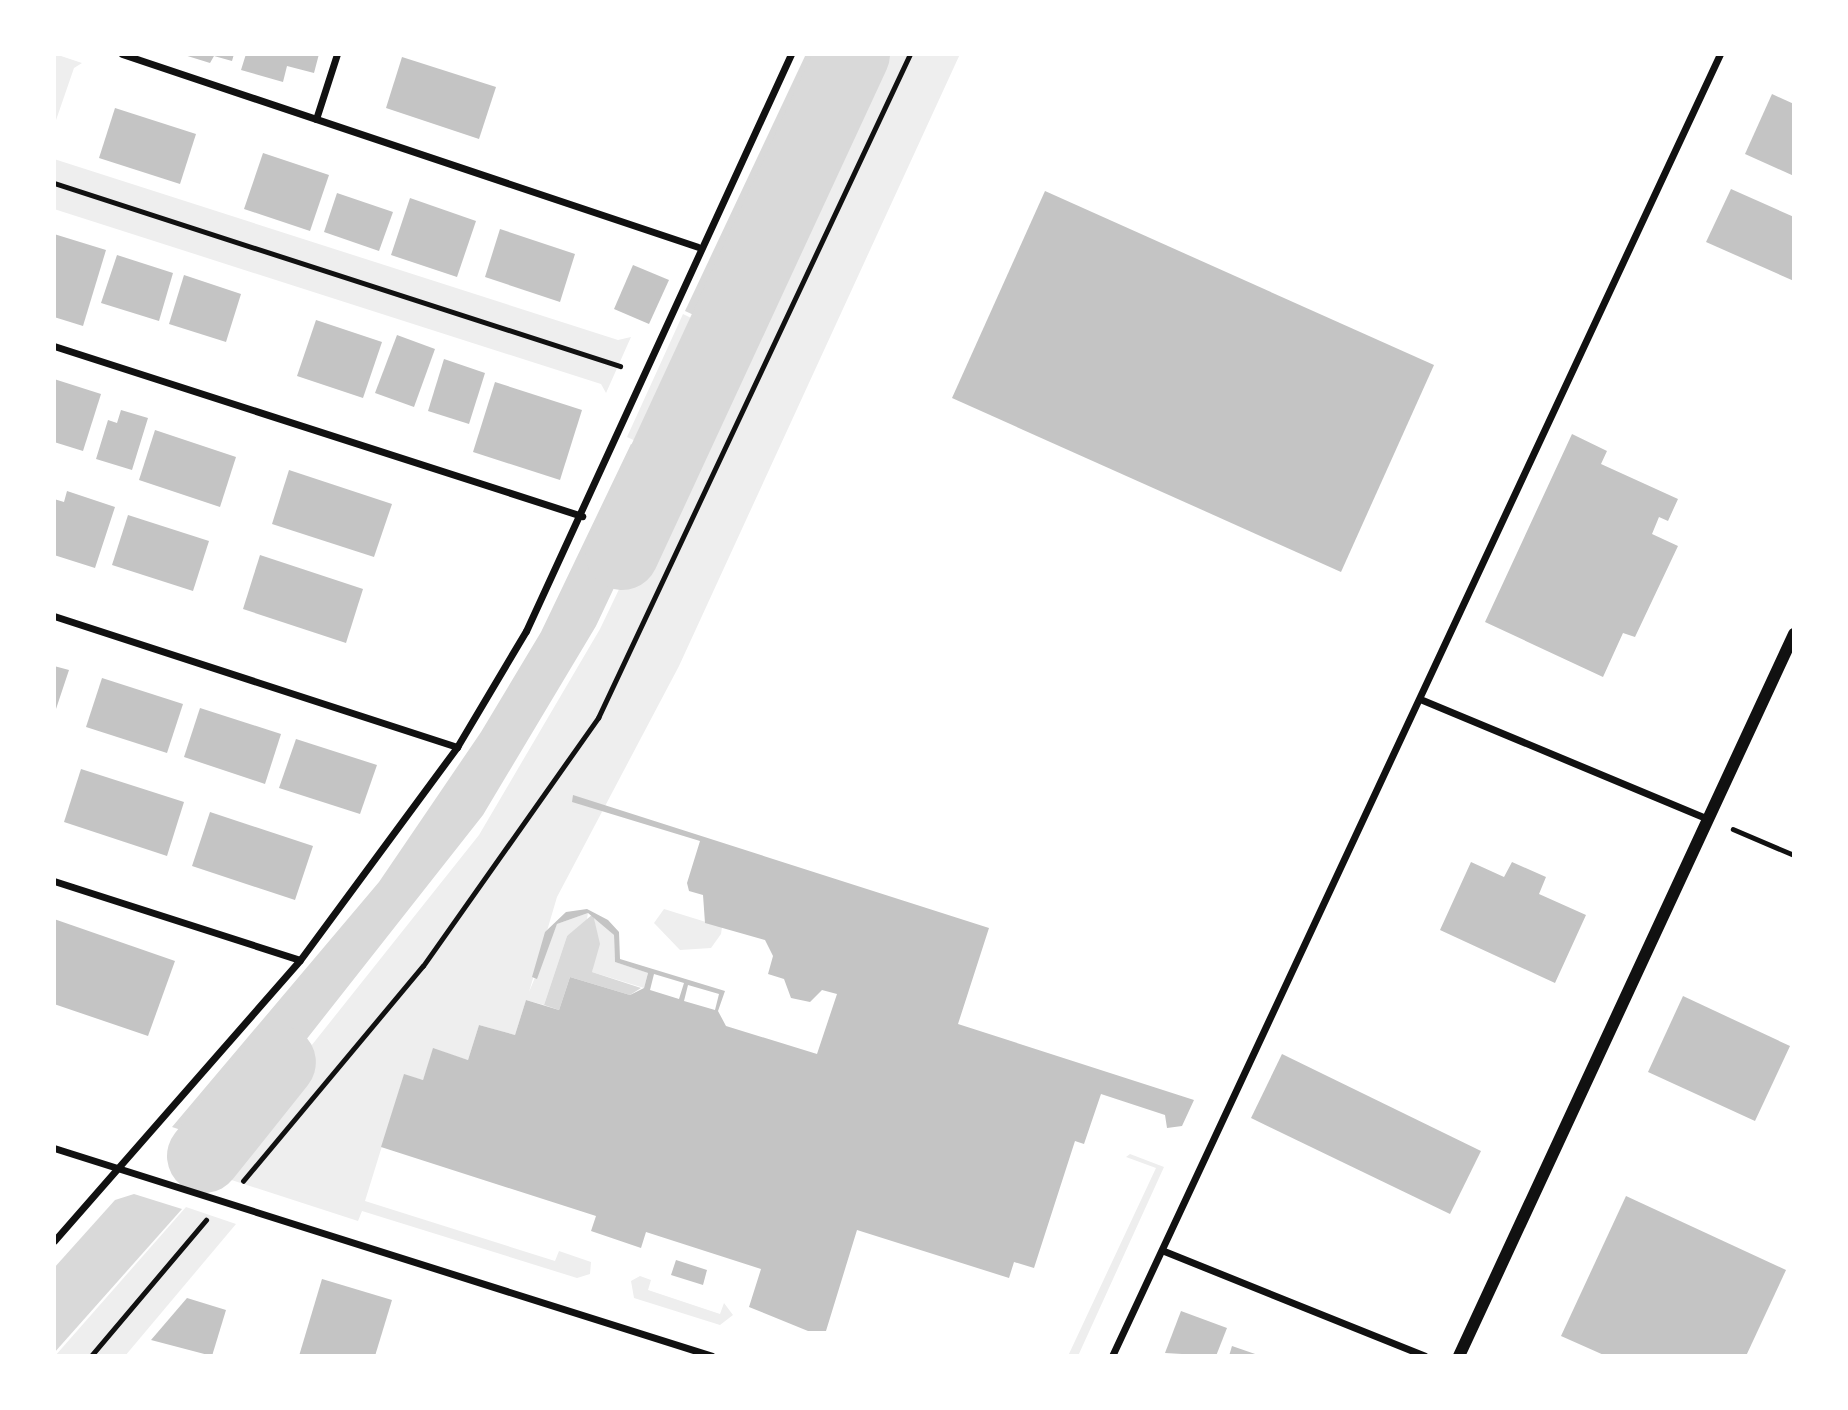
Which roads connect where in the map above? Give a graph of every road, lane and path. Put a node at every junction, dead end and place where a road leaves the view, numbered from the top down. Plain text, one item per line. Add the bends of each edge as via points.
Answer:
1 (122, 54) edge
2 (337, 54) edge
3 (791, 54) edge
4 (910, 54) edge
5 (1720, 54) edge
6 (316, 119) junction
7 (54, 183) edge
8 (698, 247) junction
9 (54, 346) edge
10 (641, 372) junction
11 (582, 516) junction
12 (54, 616) edge
13 (1794, 634) edge
14 (1420, 699) junction
15 (457, 747) junction
16 (1708, 819) junction
17 (1794, 855) edge
18 (54, 881) edge
19 (300, 960) junction
20 (54, 1148) edge
21 (119, 1169) junction
22 (223, 1200) junction
23 (54, 1241) edge
24 (1164, 1251) junction
25 (91, 1356) edge
26 (712, 1356) edge
27 (1112, 1356) edge
28 (1425, 1356) edge
29 (1459, 1356) edge

1 - 6 street
2 - 6 street
3 - 8 street
4 - 22 path via 598,718 423,966 264,1163
5 - 14 street
6 - 8 street
7 - 10 path
8 - 10 street
9 - 11 street
10 - 11 street
11 - 15 street via 526,631
12 - 15 street
13 - 16 street
14 - 16 street
14 - 24 street
15 - 19 street
16 - 17 path
16 - 29 street
18 - 19 street
19 - 21 street
20 - 21 street
21 - 22 street
21 - 23 street
22 - 25 path
22 - 26 street
24 - 27 street
24 - 28 street

